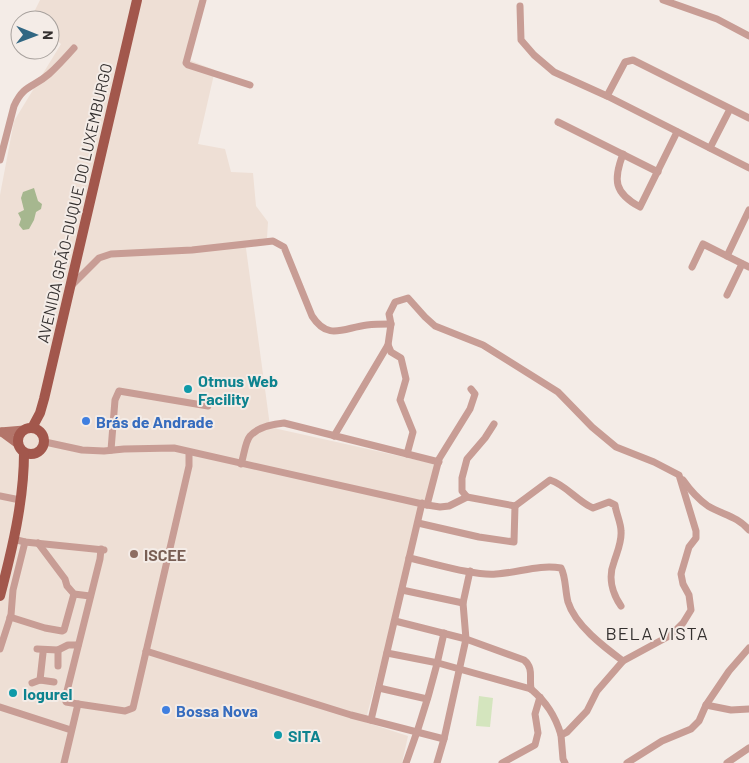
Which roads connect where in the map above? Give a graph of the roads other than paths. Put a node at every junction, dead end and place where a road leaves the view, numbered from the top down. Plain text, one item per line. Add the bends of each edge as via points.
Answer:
1 (137, 0) edge
2 (202, 0) edge
3 (663, 0) edge
4 (520, 6) dead end
5 (749, 36) edge
6 (74, 48) dead end
7 (250, 85) dead end
8 (607, 96) junction
9 (730, 109) junction
10 (749, 118) edge
11 (558, 122) dead end
12 (677, 132) junction
13 (710, 148) junction
14 (623, 154) junction
15 (0, 160) edge
16 (749, 168) edge
17 (658, 172) junction
18 (748, 215) edge
19 (727, 256) junction
20 (746, 266) edge
21 (692, 268) dead end
22 (70, 287) junction
23 (727, 295) dead end
24 (391, 324) junction
25 (388, 345) junction
26 (471, 389) dead end
27 (208, 406) dead end
28 (494, 424) dead end
29 (32, 430) junction
30 (1, 432) edge
31 (334, 436) junction
32 (45, 442) junction
33 (21, 448) junction
34 (110, 450) junction
35 (38, 453) junction
36 (189, 453) junction
37 (407, 454) junction
38 (439, 462) junction
39 (242, 464) junction
40 (24, 472) junction
41 (680, 476) junction
42 (0, 496) edge
43 (467, 497) junction
44 (20, 500) junction
45 (425, 504) junction
46 (515, 506) junction
47 (418, 523) junction
48 (749, 530) edge
49 (13, 538) junction
50 (25, 542) junction
51 (38, 543) junction
52 (409, 558) junction
53 (3, 567) edge
54 (470, 571) junction
55 (402, 590) junction
56 (74, 594) junction
57 (0, 596) edge
58 (90, 596) junction
59 (463, 603) junction
60 (621, 606) dead end
61 (10, 617) junction
62 (394, 621) junction
63 (444, 633) junction
64 (466, 639) junction
65 (78, 645) junction
66 (749, 648) edge
67 (0, 649) edge
68 (58, 650) junction
69 (146, 651) junction
70 (387, 652) junction
71 (623, 661) junction
72 (438, 663) junction
73 (58, 666) dead end
74 (461, 669) junction
75 (40, 680) junction
76 (54, 682) dead end
77 (32, 683) dead end
78 (379, 688) junction
79 (531, 689) junction
80 (540, 697) junction
81 (427, 699) junction
82 (78, 704) junction
83 (706, 705) junction
84 (0, 707) edge
85 (749, 709) edge
86 (371, 720) junction
87 (71, 730) junction
88 (418, 731) junction
89 (561, 735) junction
90 (444, 739) junction
91 (749, 748) edge
92 (562, 762) edge
93 (64, 763) edge
94 (406, 763) edge
95 (437, 763) edge
96 (502, 763) edge
97 (628, 763) edge
98 (727, 763) edge

1 - 22 main road, AVENIDA GRÃO-DUQUE DO LUXEMBURGO
2 - 7 street via 186,63
3 - 5 street via 717,19
4 - 8 street via 521,40 534,55 554,72
6 - 15 street via 49,74 28,86 18,98
8 - 9 street via 625,62 633,60
8 - 12 street
9 - 10 street
9 - 13 street
11 - 14 street
12 - 13 street
12 - 17 street
13 - 16 street
14 - 17 street
14 - 17 street via 616,171 619,189 629,201 640,207
18 - 19 street
19 - 20 street
19 - 21 street via 703,244
20 - 23 street
22 - 24 street via 99,258 111,254 273,241 284,247 312,316 324,330 335,332
22 - 29 main road, AVENIDA GRÃO-DUQUE DO LUXEMBURGO via 40,413
24 - 25 street
24 - 41 street via 388,314 395,302 408,298 435,326 483,345 558,392 616,447
25 - 31 street
25 - 37 street via 391,352 401,358 406,379 400,400 413,432
26 - 38 street via 475,394 470,409
27 - 34 street via 119,391 115,400
28 - 43 street via 467,459 462,491
29 - 30 street
29 - 32 main road via 44,436
29 - 33 main road via 20,435
30 - 33 street
31 - 37 street
31 - 39 street via 275,424 249,437
32 - 34 street via 82,450
32 - 35 main road
33 - 35 main road via 31,455
33 - 40 main road
34 - 36 street via 174,448
35 - 40 main road
36 - 39 street
36 - 69 street via 189,466
37 - 38 street
38 - 45 street
39 - 45 street
40 - 44 main road
41 - 48 street via 700,501 741,522
41 - 71 street via 696,531 681,574 691,610 671,635
42 - 44 street
43 - 45 street via 449,506
43 - 46 street
44 - 49 main road
45 - 47 street
46 - 47 street via 514,542
46 - 60 street via 550,480 558,482 582,504 592,508 608,502 615,505 621,530 611,586
47 - 52 street
49 - 50 street
49 - 53 main road
50 - 51 street
50 - 61 street
51 - 56 street
51 - 58 street via 102,549
52 - 54 street
52 - 55 street
53 - 57 main road
54 - 59 street
54 - 71 street via 496,574 551,566 561,568 569,604 579,620 598,642
55 - 59 street
55 - 62 street
56 - 58 street
56 - 61 street via 62,631
58 - 65 street
59 - 64 street
61 - 67 street
62 - 63 street
62 - 70 street
63 - 64 street
63 - 72 street
64 - 74 street
64 - 79 street via 524,660 531,670
65 - 68 street
65 - 82 street via 65,699
66 - 83 street
68 - 73 street
68 - 75 street via 40,651
69 - 82 street via 133,708 126,711
69 - 86 street
70 - 72 street
70 - 78 street
71 - 89 street via 597,691 587,711
72 - 74 street
72 - 81 street
74 - 79 street
74 - 90 street
75 - 76 street
75 - 77 street
78 - 81 street
78 - 86 street
79 - 80 street
80 - 89 street via 555,717
80 - 96 street via 535,714 538,733 535,745
81 - 88 street
82 - 87 street
83 - 85 street via 731,710
83 - 97 street via 699,721 691,729 662,741
84 - 87 street
86 - 88 street
87 - 93 street
88 - 90 street
88 - 94 street
89 - 92 street
90 - 95 street
91 - 98 street

